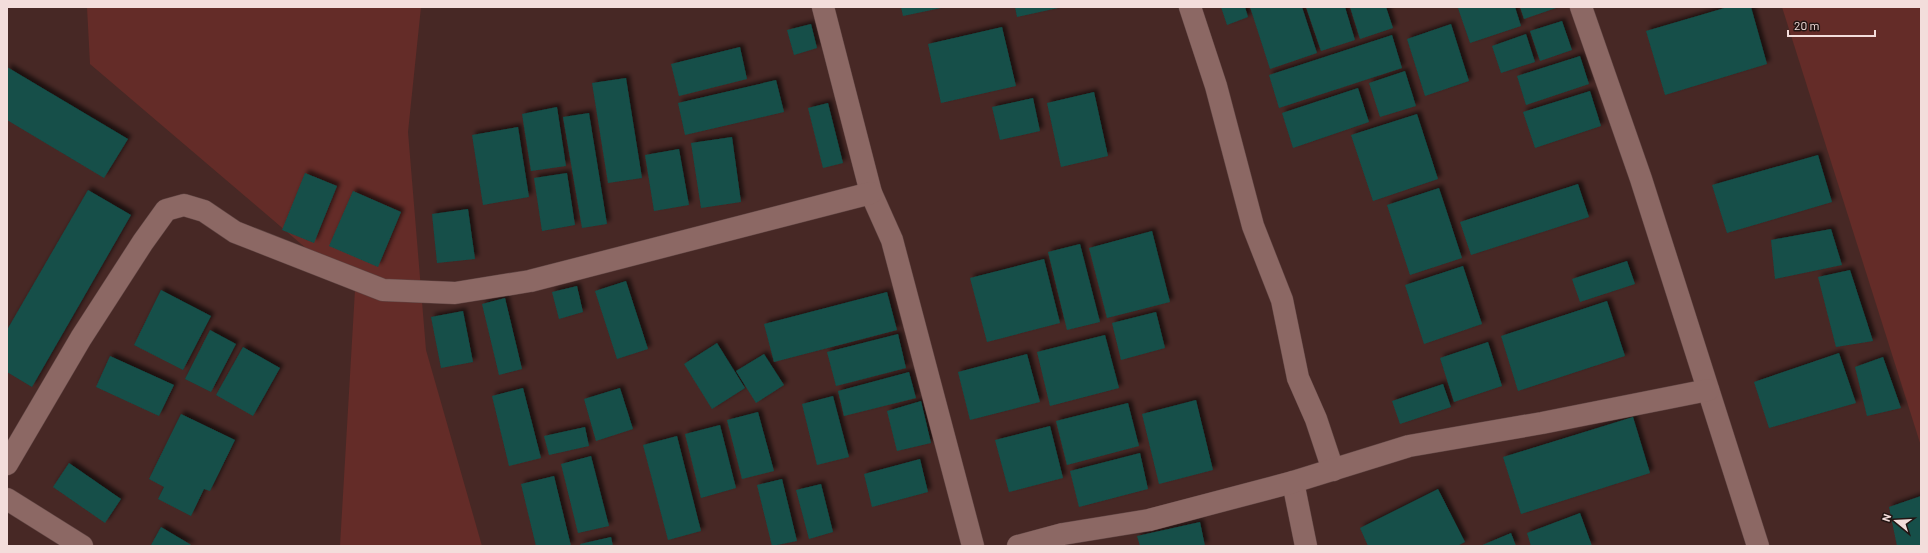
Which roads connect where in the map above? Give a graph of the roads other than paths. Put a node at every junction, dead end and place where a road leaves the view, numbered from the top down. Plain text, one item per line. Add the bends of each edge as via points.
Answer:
1 (823, 7) edge
2 (1190, 7) edge
3 (1581, 7) edge
4 (871, 193) junction
5 (1708, 390) junction
6 (7, 464) edge
7 (1333, 470) junction
8 (1293, 482) junction
9 (7, 499) edge
10 (82, 546) edge
11 (973, 546) edge
12 (1018, 546) edge
13 (1306, 546) edge
14 (1758, 546) edge

1 - 4 street
2 - 7 street via 1216,86 1253,226 1282,300 1298,378 1316,419
3 - 5 street via 1641,179
4 - 6 street via 530,281 456,293 383,290 235,232 204,211 184,205 178,206 166,210 142,242 81,338
4 - 11 street via 892,240
5 - 7 street via 1409,446
5 - 14 street
7 - 8 street
8 - 12 street via 1149,520 1063,534
8 - 13 street
9 - 10 street

